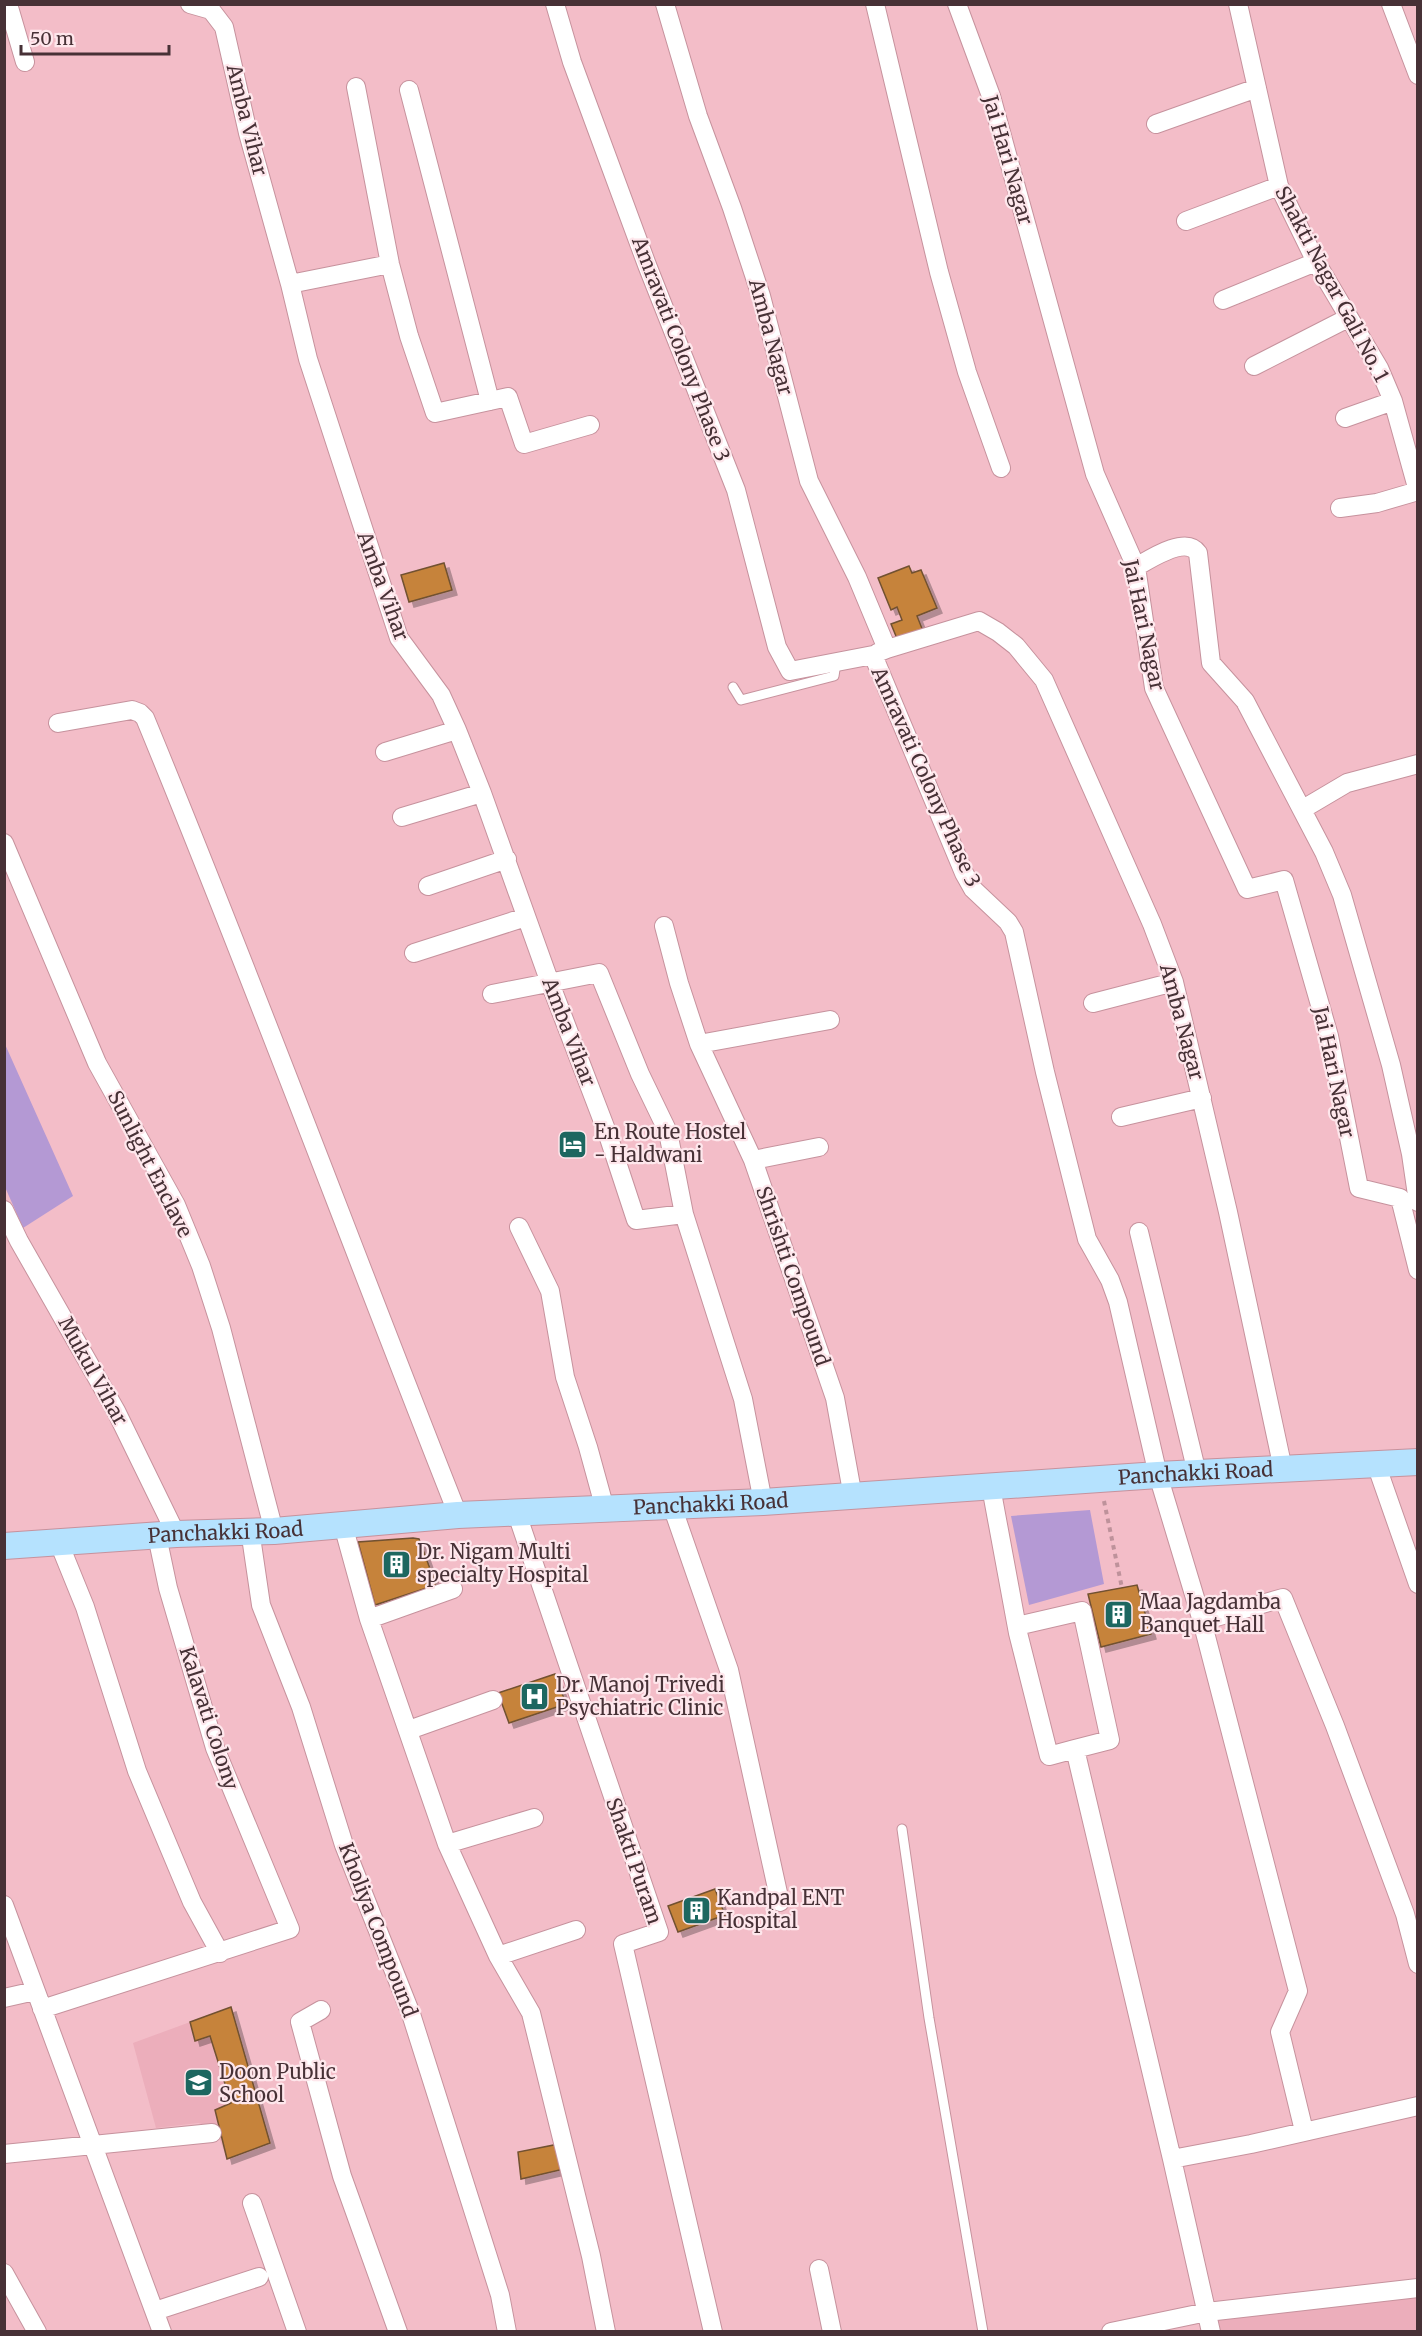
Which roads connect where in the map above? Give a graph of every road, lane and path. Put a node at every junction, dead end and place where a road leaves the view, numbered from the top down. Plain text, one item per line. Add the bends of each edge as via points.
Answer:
1 (8, 4) edge
2 (190, 4) edge
3 (555, 4) edge
4 (665, 4) edge
5 (875, 4) edge
6 (957, 4) edge
7 (1238, 4) edge
8 (1391, 4) edge
9 (25, 62) dead end
10 (1418, 75) edge
11 (356, 87) dead end
12 (1257, 88) junction
13 (409, 90) dead end
14 (1156, 124) dead end
15 (1279, 186) junction
16 (1186, 221) dead end
17 (1316, 262) junction
18 (390, 264) junction
19 (290, 284) junction
20 (1223, 300) dead end
21 (1348, 318) junction
22 (1254, 366) dead end
23 (490, 401) junction
24 (1392, 401) junction
25 (1345, 418) dead end
26 (590, 425) dead end
27 (1001, 468) dead end
28 (1418, 491) edge
29 (1340, 508) dead end
30 (1136, 567) junction
31 (880, 652) junction
32 (836, 663) junction
33 (733, 687) dead end
34 (58, 723) dead end
35 (457, 730) junction
36 (385, 752) dead end
37 (1418, 764) edge
38 (482, 793) junction
39 (1303, 809) junction
40 (402, 817) dead end
41 (4, 843) edge
42 (507, 859) junction
43 (428, 886) dead end
44 (526, 917) junction
45 (664, 926) dead end
46 (414, 953) dead end
47 (1174, 982) junction
48 (550, 983) junction
49 (492, 994) dead end
50 (1093, 1003) dead end
51 (830, 1020) dead end
52 (699, 1044) junction
53 (1202, 1098) junction
54 (1121, 1117) dead end
55 (819, 1147) dead end
56 (753, 1160) junction
57 (1411, 1201) edge
58 (4, 1210) edge
59 (684, 1214) junction
60 (519, 1227) dead end
61 (1139, 1232) dead end
62 (1418, 1270) edge
63 (1418, 1462) edge
64 (1376, 1464) junction
65 (1283, 1469) junction
66 (1197, 1473) junction
67 (1158, 1475) junction
68 (1099, 1479) junction
69 (991, 1487) junction
70 (853, 1497) junction
71 (764, 1502) junction
72 (672, 1506) junction
73 (605, 1509) junction
74 (517, 1514) junction
75 (458, 1515) junction
76 (343, 1525) junction
77 (262, 1530) junction
78 (167, 1535) junction
79 (59, 1543) junction
80 (4, 1546) edge
81 (1418, 1584) edge
82 (1122, 1588) dead end
83 (453, 1589) dead end
84 (369, 1619) junction
85 (1202, 1621) junction
86 (1017, 1626) junction
87 (493, 1700) dead end
88 (409, 1730) junction
89 (1076, 1749) junction
90 (534, 1818) dead end
91 (902, 1829) dead end
92 (447, 1844) junction
93 (780, 1902) dead end
94 (4, 1905) edge
95 (576, 1930) dead end
96 (220, 1953) junction
97 (498, 1956) junction
98 (1418, 1964) edge
99 (35, 1991) junction
100 (4, 1998) edge
101 (42, 2009) junction
102 (321, 2010) dead end
103 (1418, 2106) edge
104 (1304, 2131) junction
105 (212, 2133) dead end
106 (93, 2145) junction
107 (4, 2154) edge
108 (1172, 2159) junction
109 (252, 2203) dead end
110 (819, 2269) dead end
111 (4, 2273) edge
112 (259, 2277) dead end
113 (1418, 2288) edge
114 (155, 2311) junction
115 (1207, 2312) junction
116 (37, 2331) edge
117 (162, 2331) edge
118 (297, 2331) edge
119 (398, 2331) edge
120 (507, 2331) edge
121 (606, 2331) edge
122 (713, 2331) edge
123 (832, 2331) edge
124 (982, 2331) edge
125 (1111, 2331) edge
126 (1210, 2331) edge

1 - 9 street
2 - 19 street, Amba Vihar via 211,10 224,27 248,133
3 - 32 street, Amravati Colony Phase 3 via 572,62 647,265 736,490 777,647 790,671
4 - 31 street, Amba Nagar via 698,116 760,296 809,481 857,577
5 - 27 street via 939,272 967,372
6 - 30 street, Jai Hari Nagar via 991,96 1095,474
7 - 12 street, Shakti Nagar Gali No. 1
8 - 10 street
11 - 18 street
12 - 14 street
12 - 15 street, Shakti Nagar Gali No. 1
13 - 23 street
15 - 16 street
15 - 17 street, Shakti Nagar Gali No. 1
17 - 20 street
17 - 21 street, Shakti Nagar Gali No. 1
18 - 19 street
18 - 23 street via 435,413
19 - 35 street, Amba Vihar via 308,359 399,638 441,695
21 - 22 street
21 - 24 street, Shakti Nagar Gali No. 1 via 1373,355
23 - 26 street via 508,397 524,444
24 - 25 street
24 - 28 street, Shakti Nagar Gali No. 1
28 - 29 street
30 - 39 street via 1157,554 1188,545 1198,553 1211,663 1245,701
30 - 57 street, Jai Hari Nagar via 1154,688 1247,889 1284,880 1329,1036 1359,1188
31 - 32 street, Amravati Colony Phase 3
31 - 47 street, Amba Nagar via 979,621 1016,646 1044,680
31 - 67 street, Amravati Colony Phase 3 via 964,873 973,889 1014,932 1087,1239 1118,1302
32 - 33 lane via 834,676 741,700
34 - 75 street via 132,710 145,718
35 - 36 street
35 - 38 street, Amba Vihar
37 - 39 street via 1347,783
38 - 40 street
38 - 42 street, Amba Vihar
39 - 57 street via 1345,906 1391,1065 1411,1154
41 - 77 street, Sunlight Enclave via 97,1063 176,1205 201,1266 221,1328
42 - 43 street
42 - 44 street, Amba Vihar
44 - 46 street
44 - 48 street, Amba Vihar
45 - 52 street, Shrishti Compound
47 - 50 street
47 - 53 street, Amba Nagar
48 - 49 street
48 - 59 street, Amba Vihar via 636,1220
48 - 59 street via 599,973 668,1132
51 - 52 street
52 - 56 street, Shrishti Compound
53 - 54 street
53 - 65 street, Amba Nagar
55 - 56 street
56 - 70 street, Shrishti Compound via 835,1398
57 - 62 street
58 - 78 street, Mukul Vihar via 116,1411
59 - 71 street via 743,1399
60 - 73 street via 550,1291 565,1377
61 - 66 street
63 - 64 main road, Panchakki Road
64 - 65 main road, Panchakki Road
64 - 81 street
65 - 66 main road, Panchakki Road
66 - 67 main road, Panchakki Road
67 - 68 main road, Panchakki Road
67 - 85 street, Amravati Colony Phase 3
68 - 69 main road, Panchakki Road
68 - 82 path
69 - 70 main road, Panchakki Road
69 - 86 street
70 - 71 main road, Panchakki Road
71 - 72 main road, Panchakki Road
72 - 73 main road, Panchakki Road
72 - 93 street via 729,1670
73 - 74 main road, Panchakki Road
74 - 75 main road, Panchakki Road
74 - 122 street, Shakti Puram via 659,1932 623,1944
75 - 76 main road, Panchakki Road
76 - 77 main road, Panchakki Road
76 - 84 street
77 - 78 main road, Panchakki Road
77 - 120 street, Kholiya Compound via 261,1605 301,1707 344,1845 411,2014 500,2295
78 - 79 main road, Panchakki Road
78 - 96 street, Kalavati Colony via 168,1588 215,1748 290,1929
79 - 80 main road, Panchakki Road
79 - 96 street via 85,1607 138,1771 192,1902
83 - 84 street
84 - 88 street
85 - 98 street via 1283,1598 1405,1914
85 - 104 street, Amravati Colony Phase 3 via 1298,1991 1280,2032
86 - 89 street via 1050,1756
86 - 89 street via 1082,1611 1110,1740
87 - 88 street
88 - 92 street
89 - 108 street
90 - 92 street
91 - 124 lane via 929,2018
92 - 97 street
94 - 99 street
95 - 97 street
96 - 101 street
97 - 121 street via 531,2013
99 - 100 street
99 - 101 street
101 - 106 street
102 - 119 street via 300,2022 342,2176
103 - 104 street
104 - 108 street
105 - 106 street
106 - 107 street
106 - 114 street
108 - 115 street
109 - 118 street
110 - 123 street
111 - 116 street
112 - 114 street
113 - 115 street
114 - 117 street
115 - 125 street
115 - 126 street

